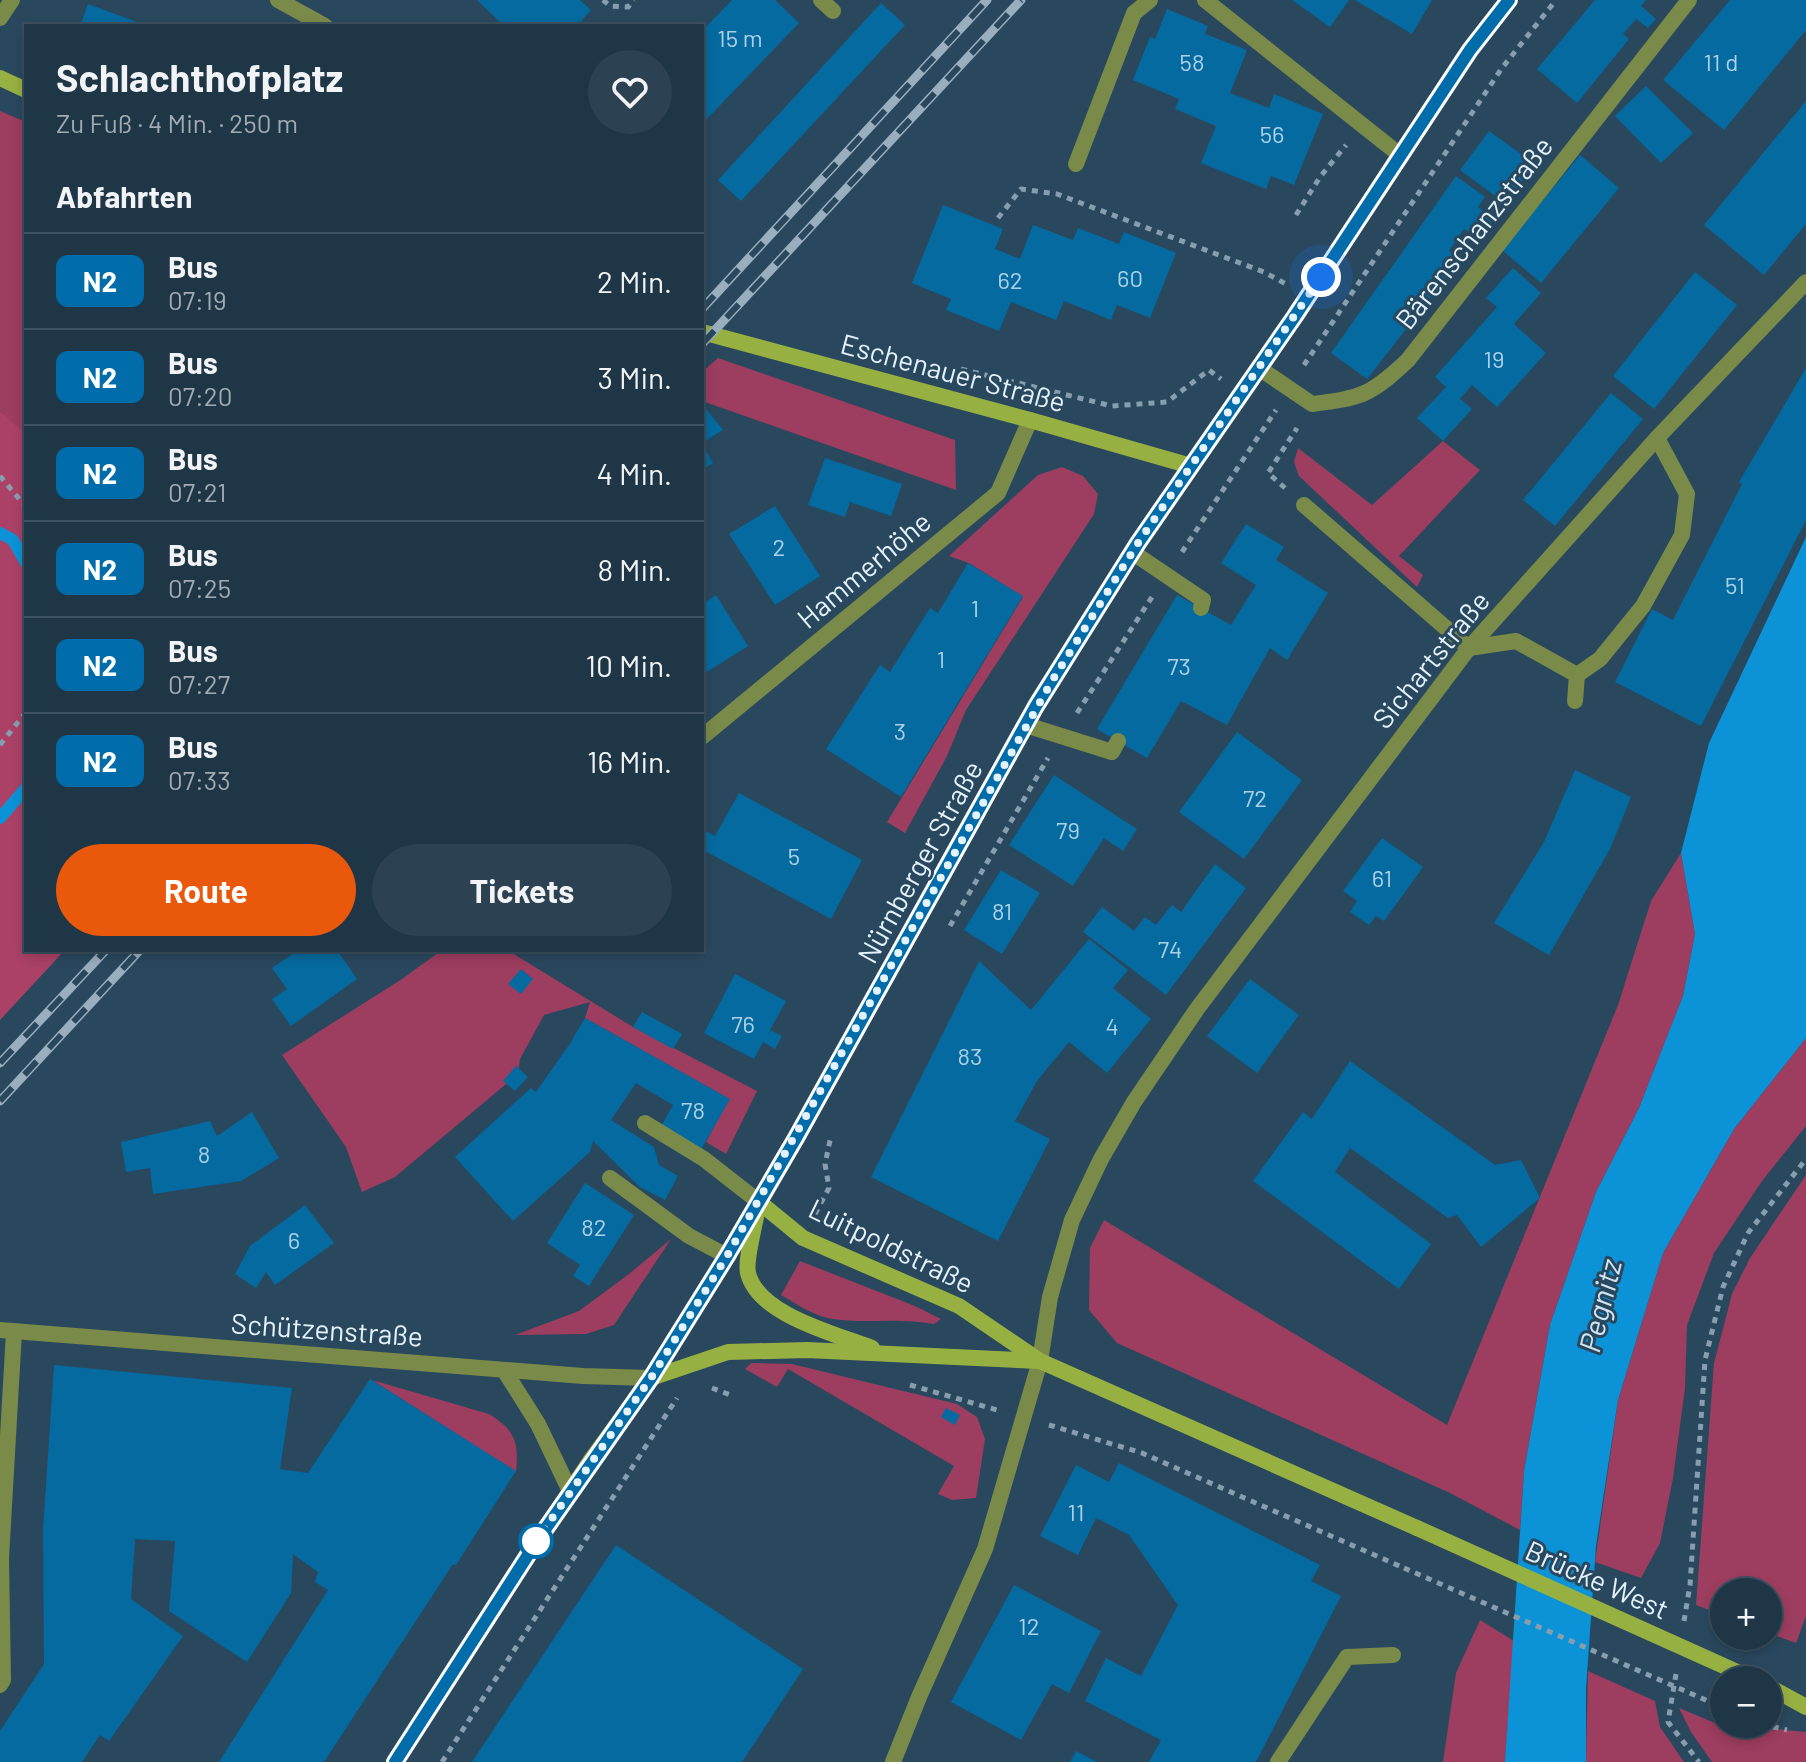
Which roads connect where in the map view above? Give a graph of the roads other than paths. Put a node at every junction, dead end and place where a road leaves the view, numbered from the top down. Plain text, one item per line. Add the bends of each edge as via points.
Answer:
1 (12, 0) edge
2 (278, 0) edge
3 (1150, 0) edge
4 (1205, 0) edge
5 (1509, 0) edge
6 (1689, 0) edge
7 (0, 18) edge
8 (321, 24) edge
9 (0, 78) edge
10 (24, 89) edge
11 (1400, 155) junction
12 (1076, 164) dead end
13 (1806, 282) edge
14 (704, 333) edge
15 (1259, 368) junction
16 (1030, 420) junction
17 (1657, 438) junction
18 (1191, 466) junction
19 (1304, 505) road end
20 (1132, 552) junction
21 (1201, 608) dead end
22 (1469, 648) junction
23 (1577, 675) junction
24 (1575, 701) dead end
25 (1026, 725) junction
26 (704, 735) edge
27 (1118, 741) dead end
28 (645, 1123) dead end
29 (610, 1178) dead end
30 (759, 1202) junction
31 (727, 1256) junction
32 (7, 1331) edge
33 (887, 1354) junction
34 (1040, 1361) junction
35 (504, 1370) junction
36 (651, 1378) junction
37 (570, 1491) junction
38 (1417, 1528) joint
39 (1393, 1655) dead end
40 (1724, 1666) edge
41 (0, 1685) edge
42 (1782, 1692) edge
43 (1786, 1694) junction
44 (1806, 1697) edge
45 (1806, 1707) edge
46 (395, 1762) edge
47 (893, 1762) edge
48 (1278, 1762) edge

1 - 7 street
2 - 8 street
3 - 12 street via 1134,13
4 - 11 street
5 - 11 main road, Nürnberger Straße
6 - 15 street, Bärenschanzstraße via 1408,360 1380,387 1351,400 1312,404
9 - 10 main road
11 - 15 main road, Nürnberger Straße
13 - 17 street, Sichartstraße
14 - 16 main road, Eschenauer Straße
15 - 18 main road, Nürnberger Straße
16 - 18 main road, Eschenauer Straße
16 - 26 street, Hammerhöhe via 998,493
17 - 22 street, Sichartstraße
17 - 23 street via 1687,494 1682,535 1643,606 1600,659
18 - 20 main road, Nürnberger Straße
19 - 22 street
20 - 21 street via 1203,600
20 - 25 main road, Nürnberger Straße
22 - 23 street via 1516,641
22 - 34 street, Sichartstraße via 1197,1009 1134,1102 1072,1220 1050,1297
23 - 24 street
25 - 27 street via 1112,752
25 - 30 main road, Nürnberger Straße
28 - 30 street via 704,1159
29 - 31 street via 689,1236
30 - 31 main road, Nürnberger Straße
30 - 33 main road, Luitpoldstraße via 748,1272 761,1297 801,1322
30 - 34 main road, Luitpoldstraße via 803,1238 959,1306
31 - 36 main road, Nürnberger Straße
32 - 35 street, Schützenstraße
32 - 41 street
33 - 34 main road, Luitpoldstraße
33 - 36 main road, Luitpoldstraße via 728,1352
34 - 38 main road, Luitpoldstraße
34 - 47 street, Sichartstraße via 985,1549
35 - 36 street, Schützenstraße
35 - 37 street
36 - 37 main road, Nürnberger Straße
37 - 46 main road, Nürnberger Straße
38 - 40 main road, Brücke West, bridge
39 - 48 street via 1347,1657
42 - 43 main road
43 - 44 main road
43 - 45 main road

